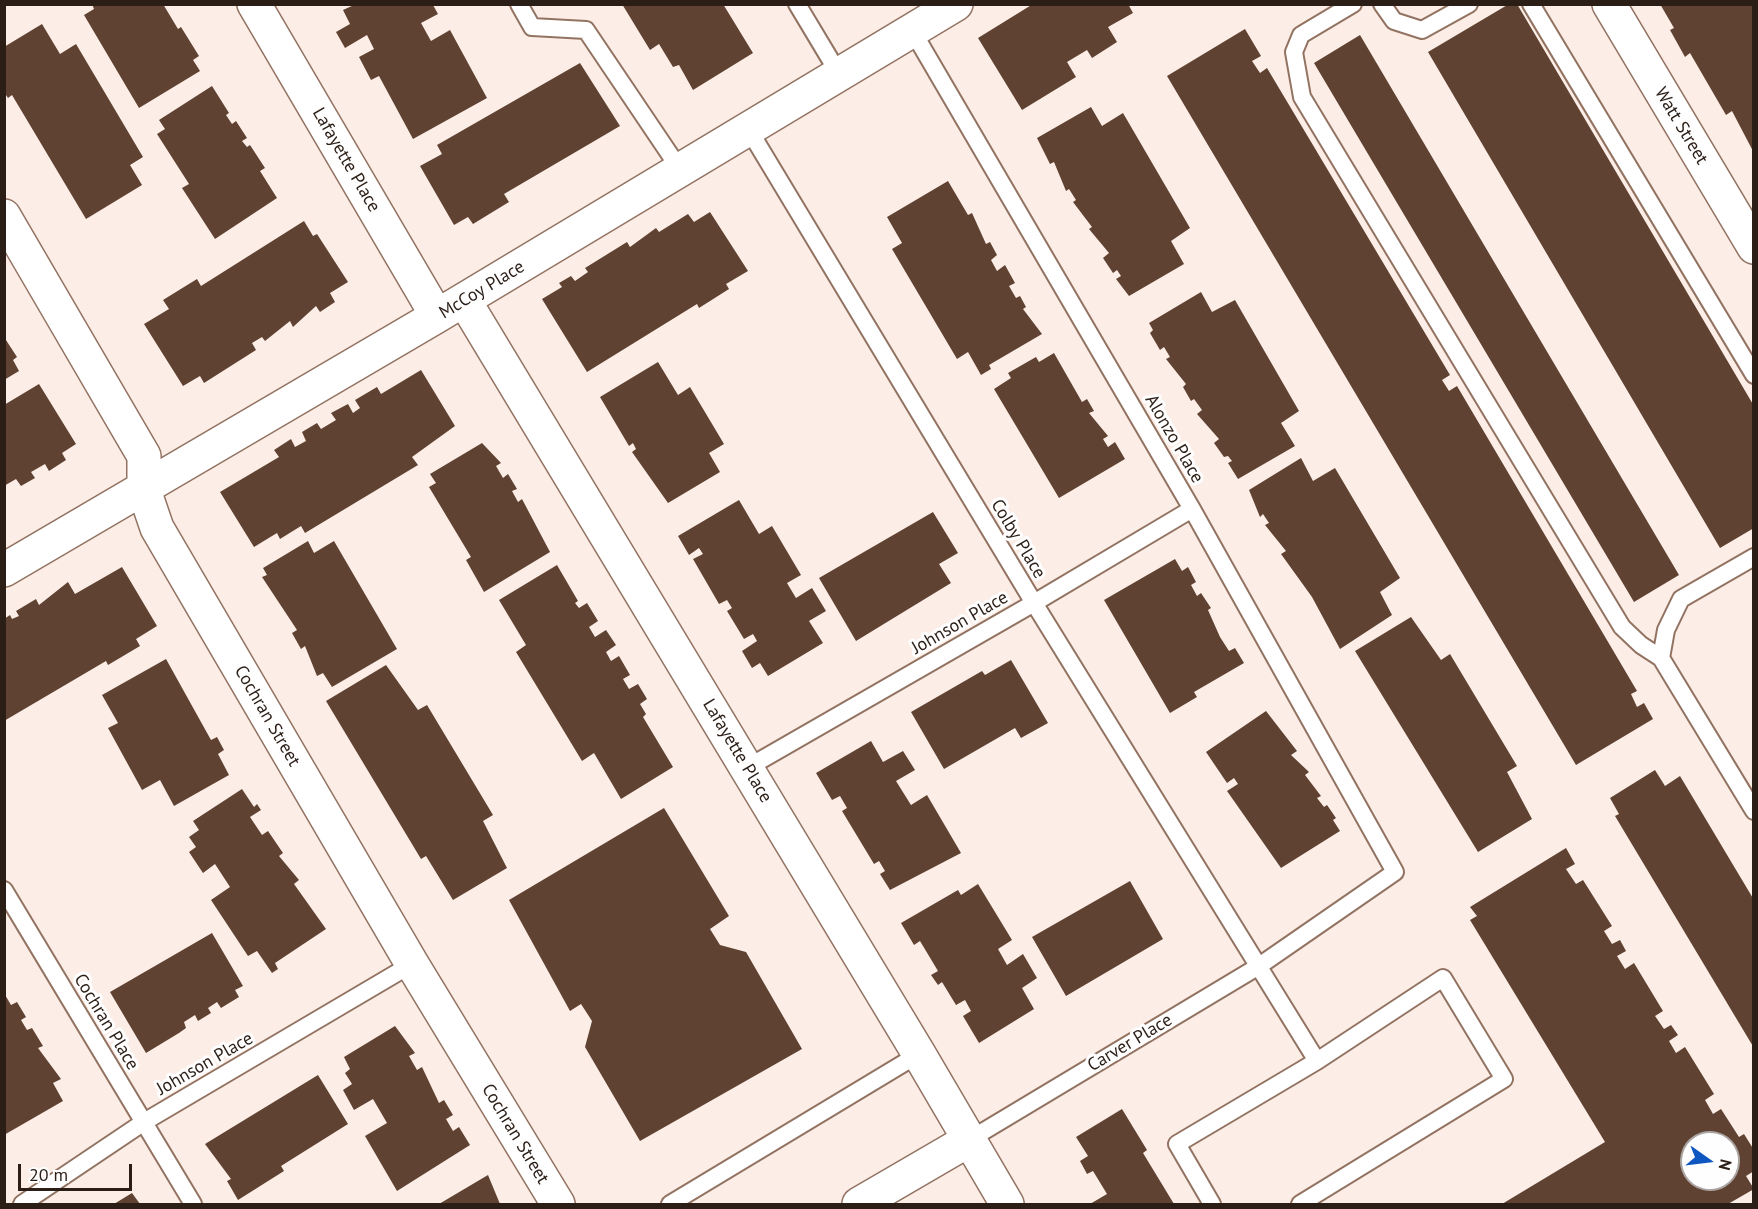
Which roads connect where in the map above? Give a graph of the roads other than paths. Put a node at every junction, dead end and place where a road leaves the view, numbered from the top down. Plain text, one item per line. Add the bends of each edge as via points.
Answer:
1 (254, 4) edge
2 (519, 4) edge
3 (797, 4) edge
4 (956, 4) edge
5 (1353, 4) edge
6 (1382, 4) edge
7 (1469, 4) edge
8 (1531, 4) edge
9 (1609, 4) edge
10 (912, 30) junction
11 (839, 74) junction
12 (749, 130) junction
13 (681, 171) junction
14 (4, 216) edge
15 (1754, 247) edge
16 (451, 308) junction
17 (1754, 375) edge
18 (144, 490) junction
19 (1192, 509) junction
20 (1754, 556) edge
21 (4, 570) edge
22 (1034, 603) junction
23 (1661, 658) junction
24 (747, 768) junction
25 (1754, 811) edge
26 (1395, 872) joint
27 (4, 890) edge
28 (412, 964) junction
29 (1258, 966) junction
30 (919, 1054) junction
31 (1317, 1061) junction
32 (144, 1122) junction
33 (969, 1140) junction
34 (22, 1204) edge
35 (193, 1204) edge
36 (558, 1204) edge
37 (670, 1204) edge
38 (859, 1204) edge
39 (1007, 1204) edge
40 (1212, 1204) edge
41 (1300, 1204) edge

1 - 16 street, Lafayette Place
2 - 13 lane via 532,27 586,30
3 - 11 lane
4 - 10 street, McCoy Place
5 - 23 lane via 1301,35 1294,52 1302,97 1622,627
6 - 7 lane via 1394,21 1422,30
8 - 17 lane
9 - 15 street, Watt Street
10 - 11 street, McCoy Place
10 - 19 lane, Alonzo Place
11 - 12 street, McCoy Place
12 - 13 street, McCoy Place
12 - 22 lane, Colby Place
13 - 16 street, McCoy Place
14 - 18 street, Cochran Street via 144,456
16 - 18 street, McCoy Place
16 - 24 street, Lafayette Place
18 - 21 street, McCoy Place
18 - 28 street, Cochran Street via 157,528
19 - 22 lane, Johnson Place
19 - 26 lane, Alonzo Place
20 - 23 lane via 1681,599 1666,630
22 - 24 lane, Johnson Place
22 - 29 lane, Colby Place
23 - 25 lane
24 - 30 street, Lafayette Place
26 - 29 lane, Carver Place
27 - 32 lane, Cochran Place
28 - 32 lane, Johnson Place
28 - 36 street, Cochran Street
29 - 31 lane, Colby Place
29 - 33 lane, Carver Place
30 - 33 street, Lafayette Place
30 - 37 lane
31 - 40 lane via 1177,1144
31 - 41 lane via 1443,978 1504,1079
32 - 34 lane, Johnson Place
32 - 35 lane, Cochran Place
33 - 38 street, Carver Place
33 - 39 street, Lafayette Place

